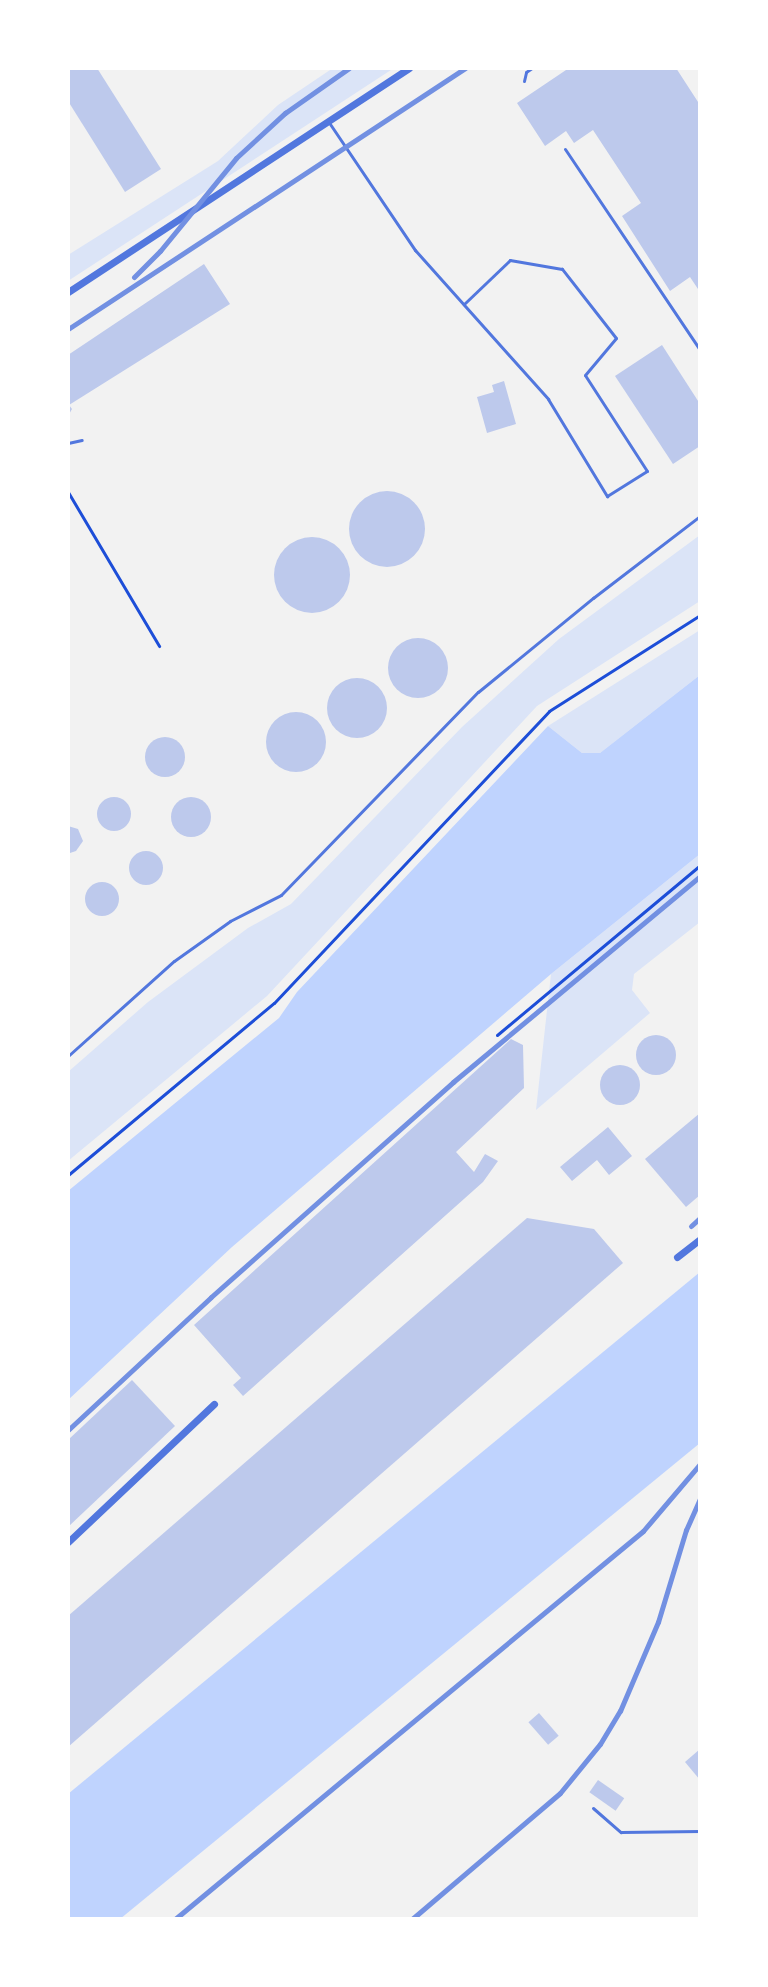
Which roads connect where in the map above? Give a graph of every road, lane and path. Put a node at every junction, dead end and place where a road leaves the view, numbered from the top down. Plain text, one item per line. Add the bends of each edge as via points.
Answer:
1 (409, 68) edge
2 (532, 68) edge
3 (524, 81) dead end
4 (328, 121) junction
5 (565, 149) dead end
6 (68, 292) edge
7 (464, 304) junction
8 (700, 350) edge
9 (82, 440) dead end
10 (68, 443) edge
11 (68, 492) edge
12 (700, 516) edge
13 (700, 615) edge
14 (159, 646) dead end
15 (700, 865) edge
16 (497, 1035) dead end
17 (68, 1056) edge
18 (68, 1175) edge
19 (700, 1239) edge
20 (677, 1257) dead end
21 (214, 1404) dead end
22 (68, 1542) edge
23 (593, 1808) dead end
24 (700, 1831) edge

1 - 4 street
2 - 3 lane
4 - 6 street
4 - 7 lane via 415,250
5 - 8 lane
7 - 7 lane via 548,399 607,496 647,471 585,375 616,338 562,269 510,260
9 - 10 lane
11 - 14 path
12 - 17 lane via 478,692 281,895 230,921 174,961
13 - 18 path via 549,711 274,1003
15 - 16 path
19 - 20 street
21 - 22 street
23 - 24 lane via 621,1832

